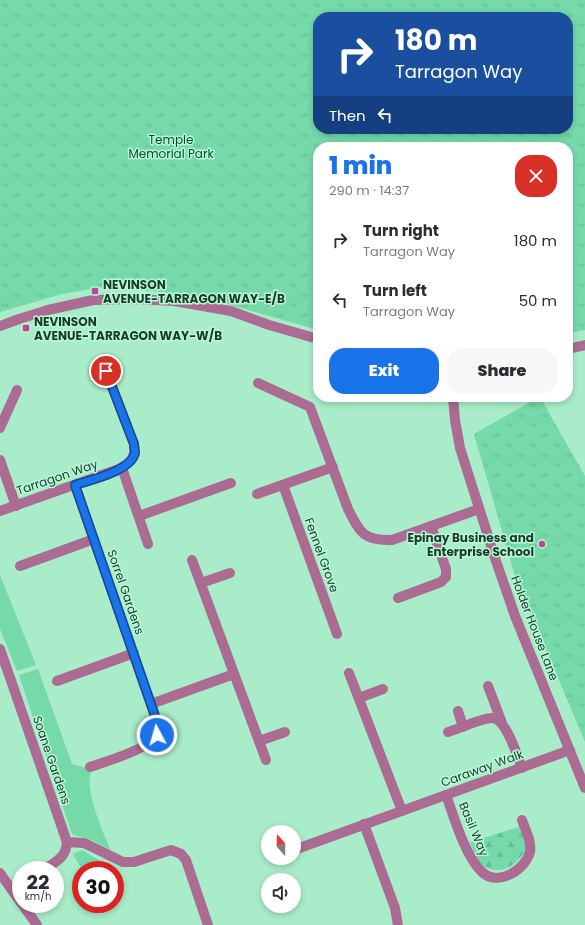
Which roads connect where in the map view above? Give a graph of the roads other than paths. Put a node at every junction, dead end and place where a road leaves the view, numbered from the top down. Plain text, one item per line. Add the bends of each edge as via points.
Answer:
1 (0, 326) edge
2 (313, 338) edge
3 (585, 345) edge
4 (573, 348) edge
5 (106, 371) dead end
6 (258, 383) dead end
7 (17, 390) dead end
8 (453, 402) edge
9 (0, 428) edge
10 (0, 460) edge
11 (333, 467) junction
12 (122, 468) junction
13 (231, 483) dead end
14 (75, 485) junction
15 (283, 485) junction
16 (257, 494) dead end
17 (16, 506) junction
18 (479, 509) junction
19 (0, 511) edge
20 (139, 516) junction
21 (431, 526) junction
22 (94, 539) junction
23 (148, 544) dead end
24 (192, 560) dead end
25 (20, 566) dead end
26 (230, 573) dead end
27 (201, 582) junction
28 (398, 598) dead end
29 (337, 634) dead end
30 (0, 650) edge
31 (134, 653) junction
32 (349, 673) dead end
33 (234, 674) junction
34 (57, 681) dead end
35 (488, 686) dead end
36 (383, 690) dead end
37 (359, 698) junction
38 (151, 704) junction
39 (458, 711) dead end
40 (502, 723) junction
41 (463, 727) junction
42 (285, 732) dead end
43 (448, 732) dead end
44 (259, 741) junction
45 (570, 750) junction
46 (266, 760) dead end
47 (90, 767) dead end
48 (522, 768) junction
49 (585, 788) edge
50 (446, 795) junction
51 (402, 811) junction
52 (522, 820) dead end
53 (364, 824) junction
54 (67, 842) junction
55 (301, 847) edge
56 (56, 861) edge
57 (0, 873) edge
58 (10, 888) edge
59 (28, 913) edge
60 (37, 925) edge
61 (208, 925) edge
62 (398, 925) edge

1 - 2 street via 48,310 93,300 135,299 174,301 231,311
3 - 4 street
5 - 12 street, Tarragon Way via 134,444 135,453 129,463
6 - 11 street via 310,407
7 - 9 street
8 - 18 street, Holder House Lane via 460,448
10 - 17 street
11 - 15 street
11 - 21 street via 348,509 356,525 366,536 378,540 392,540
12 - 14 street, Tarragon Way
12 - 20 street
13 - 20 street
14 - 17 street, Tarragon Way
14 - 22 street, Sorrel Gardens
15 - 16 street
15 - 29 street, Fennel Grove
17 - 19 street, Tarragon Way
18 - 21 street
18 - 45 street, Holder House Lane via 515,616
20 - 23 street
21 - 28 street via 446,569 446,577 440,582
22 - 25 street, Sorrel Gardens
22 - 31 street, Sorrel Gardens
24 - 27 street
26 - 27 street
27 - 33 street
30 - 54 street, Soane Gardens
31 - 34 street, Sorrel Gardens
31 - 38 street, Sorrel Gardens
32 - 37 street
33 - 38 street
33 - 44 street
35 - 40 street
36 - 37 street
37 - 51 street
38 - 47 street, Sorrel Gardens via 157,735 151,743
39 - 41 street
40 - 41 street via 494,718
40 - 48 street
41 - 43 street
42 - 44 street
44 - 46 street
45 - 48 street, Caraway Walk
45 - 49 street, Holder House Lane
48 - 50 street, Caraway Walk
50 - 51 street, Caraway Walk
50 - 52 street, Basil Way via 468,851 483,874 494,877 508,876 519,870 526,861 530,850
51 - 53 street, Caraway Walk
53 - 55 street, Caraway Walk
53 - 62 street via 395,908
54 - 56 street via 66,850
54 - 61 street via 84,843 123,862 134,862 172,850 181,854 186,860
57 - 58 street
59 - 60 street

